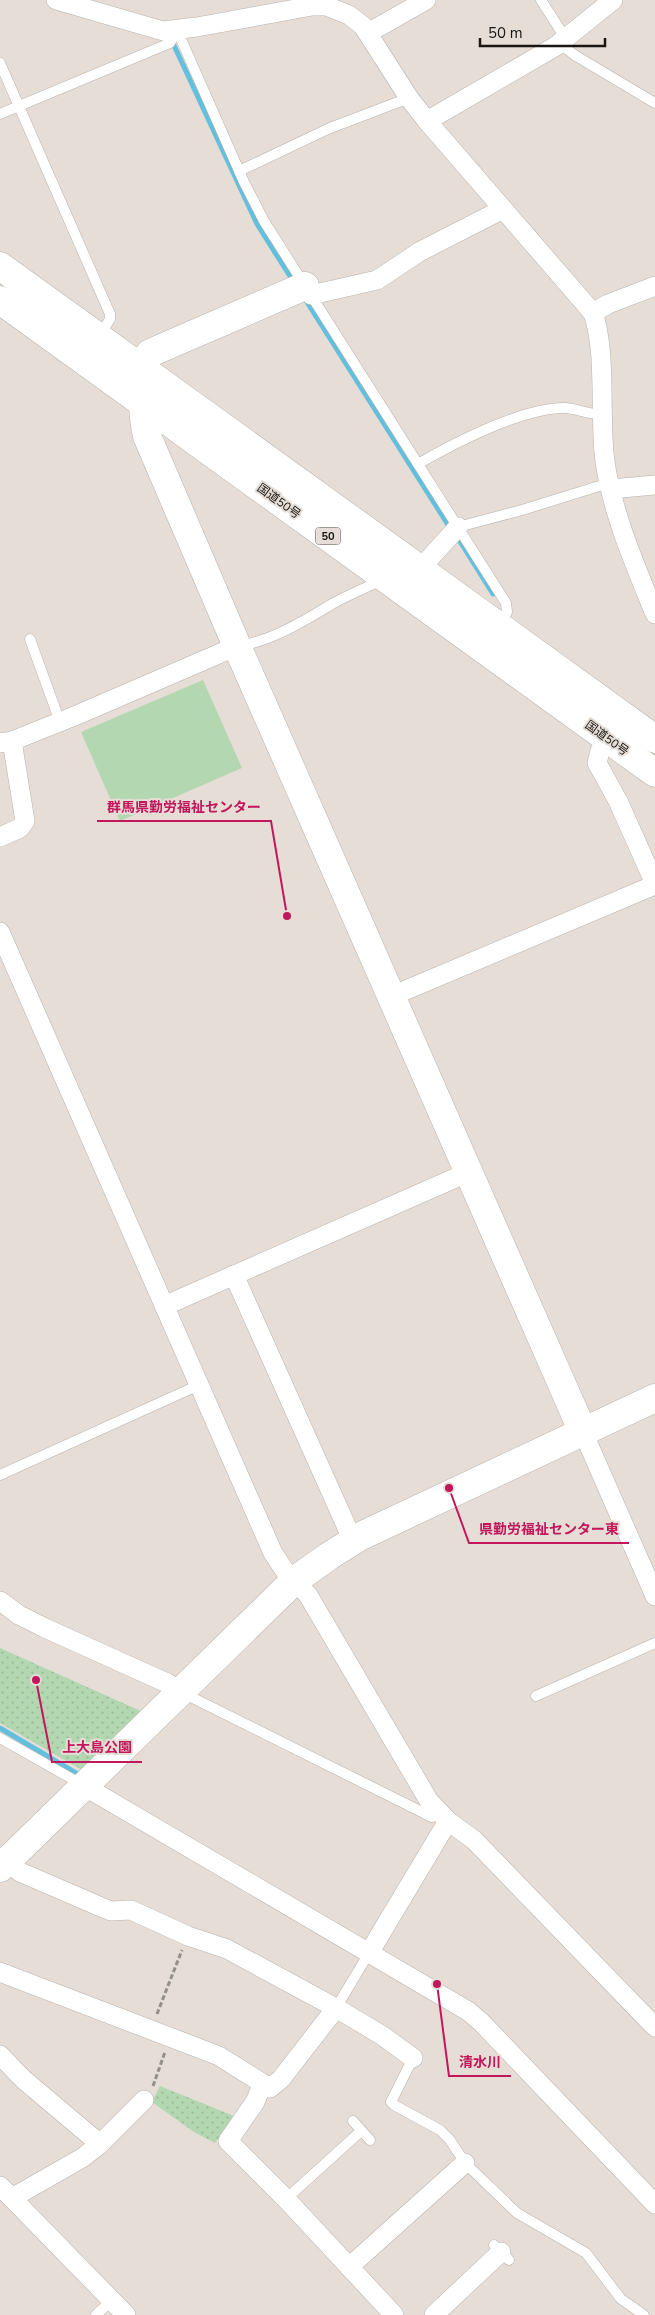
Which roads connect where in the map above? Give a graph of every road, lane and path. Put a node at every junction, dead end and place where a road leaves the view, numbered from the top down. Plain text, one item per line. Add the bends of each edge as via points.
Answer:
1 (56, 0) edge
2 (426, 0) edge
3 (541, 0) edge
4 (613, 0) edge
5 (82, 4) edge
6 (335, 4) edge
7 (177, 30) junction
8 (368, 32) junction
9 (563, 41) junction
10 (0, 63) edge
11 (409, 98) junction
12 (655, 103) edge
13 (18, 106) junction
14 (0, 114) edge
15 (427, 122) junction
16 (239, 171) junction
17 (503, 209) junction
18 (0, 266) edge
19 (655, 286) edge
20 (308, 291) junction
21 (0, 300) edge
22 (592, 313) junction
23 (99, 338) junction
24 (145, 370) junction
25 (143, 402) junction
26 (601, 414) junction
27 (418, 464) junction
28 (655, 485) edge
29 (610, 486) junction
30 (458, 527) junction
31 (419, 567) junction
32 (386, 577) junction
33 (655, 614) edge
34 (499, 627) junction
35 (30, 639) dead end
36 (237, 646) junction
37 (60, 722) junction
38 (655, 739) edge
39 (610, 740) junction
40 (6, 742) edge
41 (655, 773) edge
42 (0, 838) edge
43 (653, 886) edge
44 (0, 932) edge
45 (392, 996) junction
46 (469, 1172) junction
47 (234, 1275) junction
48 (164, 1306) junction
49 (199, 1386) junction
50 (655, 1398) edge
51 (583, 1432) junction
52 (0, 1474) edge
53 (352, 1541) junction
54 (294, 1581) junction
55 (655, 1596) edge
56 (0, 1601) edge
57 (655, 1643) edge
58 (181, 1692) junction
59 (536, 1696) dead end
60 (0, 1738) edge
61 (84, 1786) junction
62 (444, 1818) junction
63 (4, 1864) edge
64 (188, 1936) junction
65 (369, 1953) junction
66 (0, 1972) edge
67 (336, 2008) junction
68 (655, 2027) edge
69 (150, 2030) junction
70 (168, 2036) junction
71 (0, 2055) edge
72 (413, 2058) joint
73 (262, 2085) junction
74 (144, 2100) joint
75 (352, 2121) dead end
76 (361, 2131) junction
77 (370, 2140) dead end
78 (100, 2144) junction
79 (465, 2163) junction
80 (6, 2192) edge
81 (286, 2199) junction
82 (655, 2204) edge
83 (502, 2252) dead end
84 (349, 2267) junction
85 (112, 2300) junction
86 (96, 2315) edge
87 (126, 2315) edge
88 (394, 2315) edge
89 (434, 2315) edge
90 (644, 2315) edge

1 - 5 street
2 - 8 street
3 - 9 lane
4 - 9 street
5 - 7 street via 163,31
6 - 7 street
6 - 8 street
7 - 13 lane via 170,43
7 - 16 lane
8 - 11 street
9 - 12 lane via 576,56
9 - 15 street
10 - 13 lane
11 - 15 street
11 - 16 lane via 330,128
13 - 14 lane
13 - 23 lane via 110,314
15 - 17 street
16 - 20 lane via 264,221
17 - 20 street via 419,252 377,280
17 - 22 street
18 - 23 main road, 50
19 - 22 street
20 - 24 main road via 154,351 148,357
20 - 27 lane
21 - 25 main road, 国道50号 / 50
22 - 26 street via 599,348
23 - 24 main road, 50
24 - 25 main road
24 - 31 main road, 50
25 - 32 main road, 国道50号 / 50
25 - 36 main road via 145,426 153,452
26 - 27 lane via 563,408 531,414 496,426
26 - 29 street
27 - 30 lane
28 - 29 street
29 - 30 lane
29 - 33 street via 624,535
30 - 31 street
30 - 34 lane via 506,603 507,612
31 - 32 street
31 - 34 main road, 50
32 - 36 lane via 317,614 251,644
32 - 39 main road, 国道50号 / 50
34 - 38 main road, 50
35 - 37 lane
36 - 37 street
36 - 45 main road
37 - 40 street
39 - 41 main road, 国道50号 / 50
39 - 43 street via 597,757 599,769 618,801 652,877
40 - 42 street via 25,822
43 - 45 street
44 - 48 street
45 - 46 main road
46 - 47 street
46 - 51 main road
47 - 48 street
47 - 53 street
48 - 49 street
49 - 52 lane
49 - 54 street via 273,1553
50 - 51 main road
51 - 53 main road
51 - 55 street
53 - 54 main road
54 - 58 main road
54 - 62 street via 308,1595 429,1801
56 - 58 street via 19,1615
57 - 59 lane
58 - 61 main road
58 - 62 lane via 395,1800 432,1817
60 - 61 lane
61 - 63 main road
61 - 65 street
62 - 65 street
62 - 68 street via 474,1840
63 - 64 street via 101,1907 112,1911 131,1910
64 - 67 street via 227,1949
64 - 69 path
65 - 67 lane
65 - 82 street via 474,2016
66 - 69 street
67 - 72 street
67 - 73 street via 281,2079 270,2088
69 - 70 street
70 - 73 street via 229,2060
70 - 74 path via 167,2048
71 - 78 street via 23,2079
72 - 79 lane via 391,2102 440,2130
73 - 81 street via 255,2102 228,2141
74 - 78 street
75 - 76 lane
76 - 77 lane
76 - 81 lane
78 - 80 street via 82,2158
79 - 84 street
79 - 90 lane via 517,2213 586,2253 621,2299
80 - 85 street
81 - 84 street
83 - 89 street
84 - 88 street
85 - 86 lane
85 - 87 street

